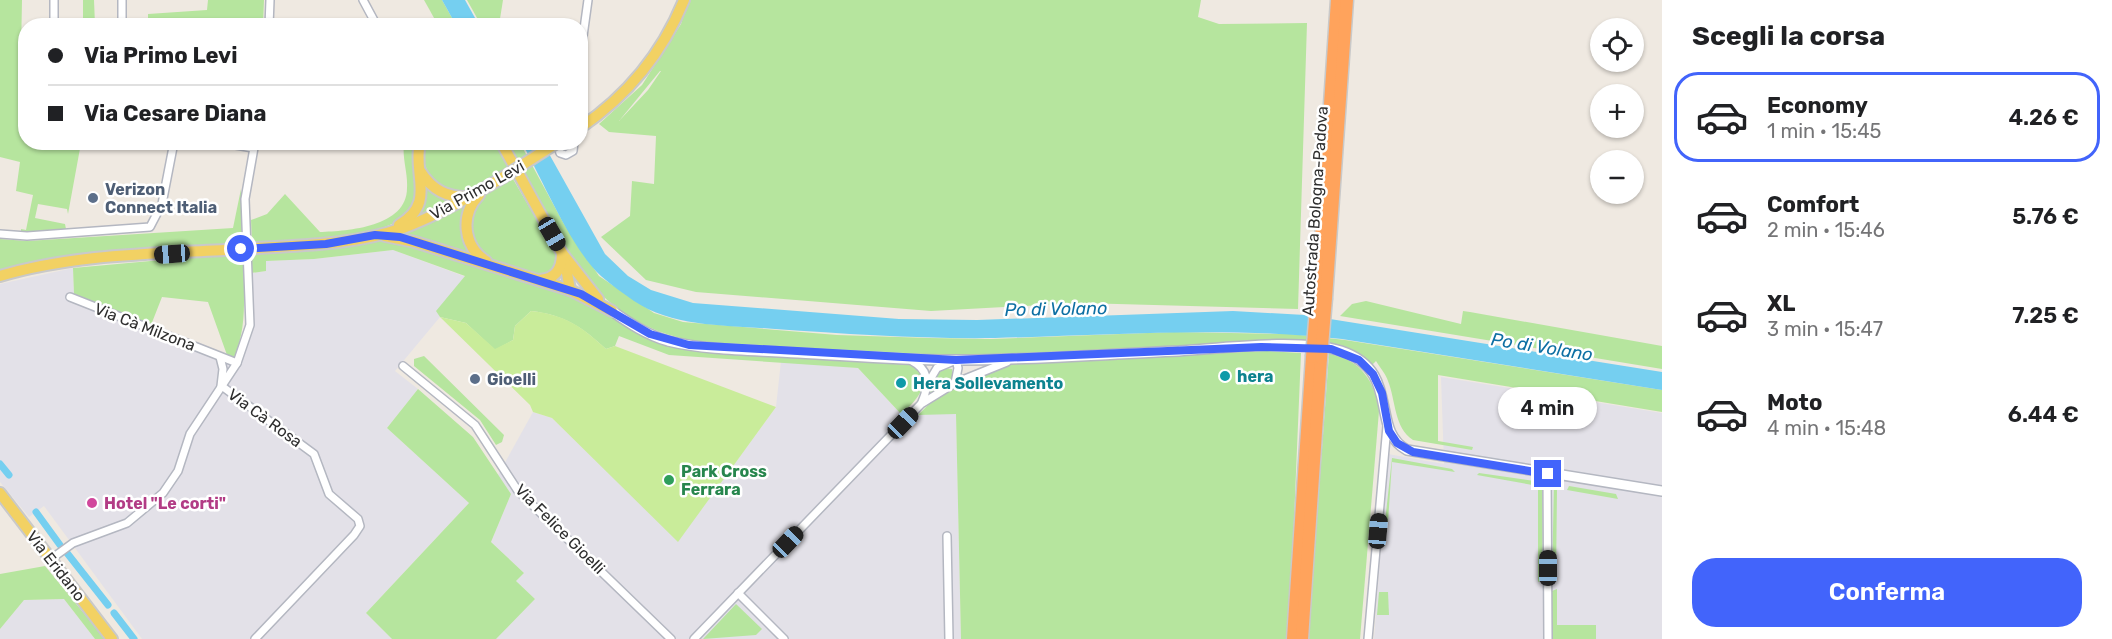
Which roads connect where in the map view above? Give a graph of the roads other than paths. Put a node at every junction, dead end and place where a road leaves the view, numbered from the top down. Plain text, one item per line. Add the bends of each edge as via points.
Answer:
1 (54, 0) edge
2 (122, 0) edge
3 (270, 0) edge
4 (363, 0) edge
5 (588, 0) edge
6 (684, 0) edge
7 (1337, 0) edge
8 (1347, 0) edge
9 (54, 18) edge
10 (122, 18) edge
11 (269, 18) edge
12 (372, 18) edge
13 (586, 18) edge
14 (588, 122) edge
15 (173, 150) edge
16 (253, 150) edge
17 (420, 150) edge
18 (505, 150) edge
19 (546, 150) edge
20 (559, 150) edge
21 (573, 150) edge
22 (420, 171) junction
23 (489, 186) junction
24 (470, 197) junction
25 (0, 234) edge
26 (381, 234) junction
27 (562, 253) junction
28 (503, 269) junction
29 (0, 276) edge
30 (538, 280) junction
31 (570, 290) junction
32 (70, 297) dead end
33 (1321, 298) junction
34 (612, 311) junction
35 (220, 357) junction
36 (1017, 358) junction
37 (1317, 358) junction
38 (908, 359) junction
39 (956, 360) junction
40 (237, 363) junction
41 (403, 366) dead end
42 (928, 383) junction
43 (955, 383) junction
44 (222, 388) junction
45 (921, 404) junction
46 (1387, 423) junction
47 (1548, 474) junction
48 (1662, 491) edge
49 (0, 493) edge
50 (947, 536) dead end
51 (55, 556) junction
52 (738, 593) junction
53 (112, 639) edge
54 (255, 639) edge
55 (671, 639) edge
56 (694, 639) edge
57 (784, 639) edge
58 (949, 639) edge
59 (1293, 639) edge
60 (1302, 639) edge
61 (1368, 639) edge
62 (1548, 639) edge

1 - 9 street
2 - 10 street
3 - 11 street
4 - 12 street
5 - 13 street
6 - 14 main road via 666,36 636,80
7 - 33 highway, Autostrada Bologna-Padova
8 - 33 highway, Autostrada Bologna-Padova
15 - 25 street via 163,201 150,227 37,236
16 - 40 street via 245,213 250,325
17 - 22 main road
18 - 27 main road
19 - 23 main road, Via Primo Levi, bridge
20 - 21 street via 566,155
22 - 24 main road via 437,190
22 - 26 main road via 422,190 417,207 404,222
23 - 24 main road, Via Primo Levi
23 - 28 main road via 469,208 466,230 476,253
24 - 26 main road, Via Primo Levi via 433,216
26 - 28 main road
26 - 29 main road, Via Primo Levi, bridge via 326,244 81,260
27 - 30 main road via 558,272 549,279
27 - 31 main road
27 - 34 main road
28 - 30 main road
30 - 31 main road
31 - 34 main road
32 - 35 street, Via Cà Milzona
33 - 37 highway, Autostrada Bologna-Padova, bridge
34 - 38 main road via 650,334 689,345
35 - 40 street, Via Cà Milzona
35 - 44 street
36 - 39 main road
36 - 43 street
36 - 46 main road via 1261,347 1331,349 1359,360 1373,374 1382,393
37 - 59 highway, Autostrada Bologna-Padova
37 - 60 highway, Autostrada Bologna-Padova
38 - 39 main road
38 - 42 street via 920,365
39 - 42 street via 937,368
39 - 43 street
40 - 44 street
41 - 55 street, Via Felice Gioelli via 475,425 518,491
42 - 45 street
43 - 45 street
44 - 51 street via 190,434 176,476 163,493 127,523 69,545
44 - 54 street, Via Cà Rosa via 314,454 329,494 359,522 354,536
45 - 52 street
46 - 47 main road via 1392,437 1407,450
46 - 61 street
47 - 48 main road
47 - 62 street
49 - 51 main road, Via Eridano
50 - 58 street
51 - 53 main road, Via Eridano
52 - 56 street
52 - 57 street

